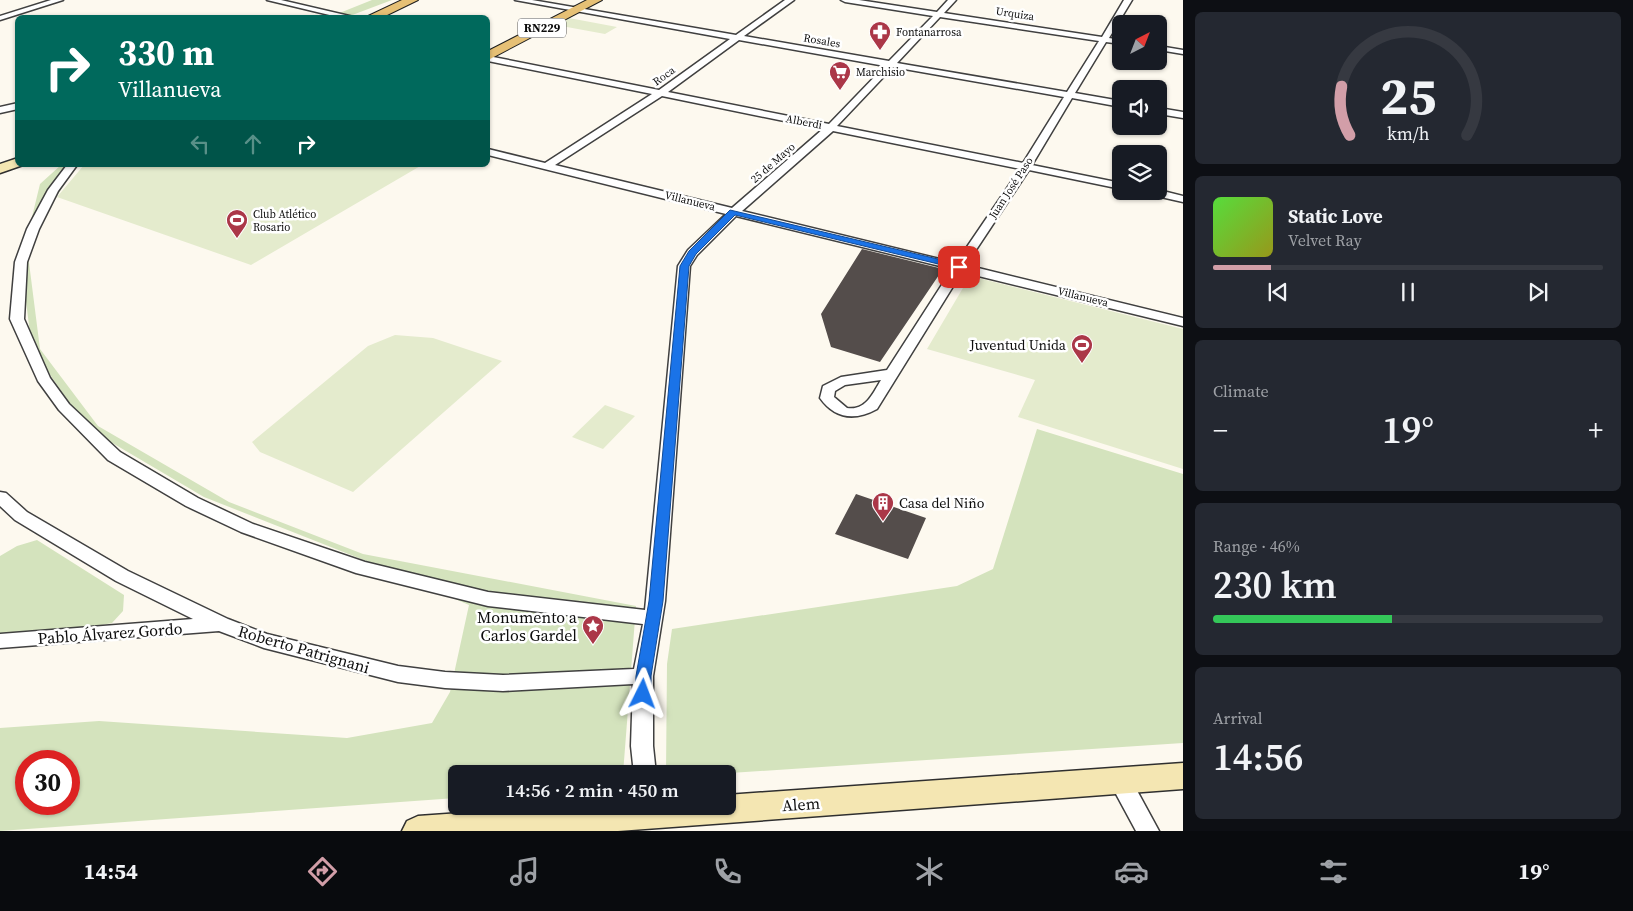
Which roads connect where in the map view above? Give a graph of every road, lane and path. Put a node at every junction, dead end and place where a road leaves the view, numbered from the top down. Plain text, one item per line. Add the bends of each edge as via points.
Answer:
1 (32, 0) edge
2 (60, 0) edge
3 (271, 0) edge
4 (412, 0) edge
5 (519, 0) edge
6 (596, 0) edge
7 (790, 0) edge
8 (846, 0) edge
9 (952, 0) edge
10 (1128, 0) edge
11 (0, 10) edge
12 (576, 10) junction
13 (328, 12) junction
14 (938, 14) junction
15 (320, 15) edge
16 (342, 15) edge
17 (377, 15) edge
18 (0, 18) edge
19 (736, 38) junction
20 (1103, 39) junction
21 (1112, 40) edge
22 (1168, 50) edge
23 (1183, 52) edge
24 (490, 56) edge
25 (490, 57) edge
26 (892, 65) junction
27 (660, 93) junction
28 (1070, 96) junction
29 (1112, 103) edge
30 (15, 107) edge
31 (0, 110) edge
32 (1167, 112) edge
33 (1183, 115) edge
34 (831, 127) junction
35 (490, 152) edge
36 (15, 163) edge
37 (549, 165) junction
38 (70, 167) edge
39 (1026, 167) junction
40 (0, 169) edge
41 (1112, 184) edge
42 (1167, 195) edge
43 (1183, 198) edge
44 (734, 212) junction
45 (959, 267) junction
46 (1183, 322) edge
47 (892, 374) dead end
48 (0, 497) edge
49 (653, 618) junction
50 (221, 624) junction
51 (0, 641) edge
52 (643, 676) junction
53 (644, 765) edge
54 (1183, 776) edge
55 (1120, 781) junction
56 (650, 817) edge
57 (418, 831) edge
58 (1148, 831) edge

1 - 11 street
2 - 18 street
3 - 13 street
4 - 17 main road
5 - 12 street, Rosales
6 - 12 main road, RN229
7 - 19 street, Roca
8 - 14 street, Urquiza
9 - 14 street, 25 de Mayo
10 - 20 street, Juan José Paso
12 - 19 street, Rosales
12 - 24 main road, RN229
13 - 15 street
13 - 16 street
14 - 20 street, Urquiza
14 - 26 street, 25 de Mayo
19 - 26 street, Rosales
19 - 27 street, Roca
20 - 21 street, Urquiza
20 - 28 street, Juan José Paso
22 - 23 street
25 - 27 street, Alberdi
26 - 28 street, Rosales
26 - 34 street, 25 de Mayo
27 - 34 street, Alberdi
27 - 37 street, Roca
28 - 29 street, Rosales
28 - 39 street, Juan José Paso
30 - 31 street
32 - 33 street
34 - 39 street, Alberdi
34 - 44 street, 25 de Mayo
35 - 37 street, Villanueva
36 - 40 main road
37 - 44 street, Villanueva
38 - 49 street via 53,190 21,262 17,319 43,378 64,407 114,456 192,502 247,528 362,568 488,599
39 - 41 street, Alberdi
39 - 45 street, Juan José Paso
42 - 43 street
44 - 45 street, Villanueva
44 - 49 street, 25 de Mayo via 692,252 684,266
45 - 46 street, Villanueva
45 - 47 street, Juan José Paso
48 - 50 street, Roberto Patrignani via 21,516 122,576
49 - 52 street, 25 de Mayo
50 - 51 street, Pablo Álvarez Gordo
50 - 52 street, Roberto Patrignani via 264,641 321,656 398,674 445,680 503,683
52 - 53 street, 25 de Mayo
54 - 55 main road, Alem
55 - 56 main road, Alem
55 - 58 street
56 - 57 main road, Alem

